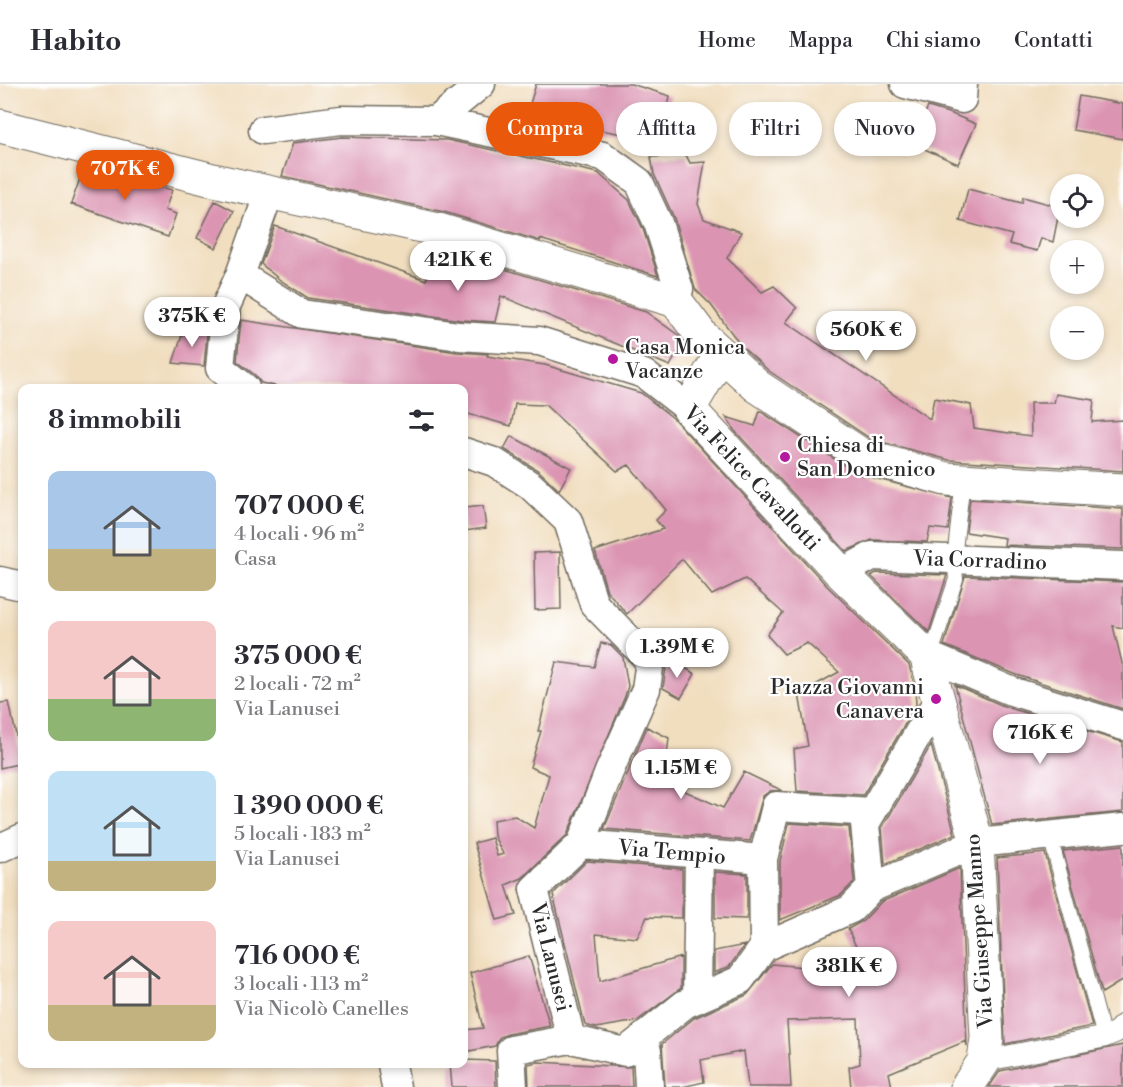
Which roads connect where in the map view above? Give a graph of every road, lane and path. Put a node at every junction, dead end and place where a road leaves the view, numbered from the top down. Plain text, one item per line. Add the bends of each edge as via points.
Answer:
1 (481, 84) edge
2 (905, 84) edge
3 (963, 84) edge
4 (436, 121) junction
5 (0, 126) edge
6 (263, 130) dead end
7 (269, 193) junction
8 (240, 275) junction
9 (676, 301) junction
10 (721, 354) junction
11 (240, 384) edge
12 (689, 409) junction
13 (468, 453) edge
14 (963, 480) junction
15 (1123, 490) edge
16 (954, 559) junction
17 (1123, 566) edge
18 (841, 573) junction
19 (0, 581) edge
20 (18, 585) edge
21 (926, 655) junction
22 (938, 700) junction
23 (1123, 726) edge
24 (872, 812) junction
25 (1123, 828) edge
26 (1050, 836) junction
27 (18, 840) edge
28 (977, 843) junction
29 (581, 844) junction
30 (0, 848) edge
31 (699, 854) junction
32 (763, 859) junction
33 (871, 888) junction
34 (764, 947) junction
35 (697, 999) junction
36 (1114, 1031) edge
37 (643, 1038) junction
38 (571, 1039) junction
39 (393, 1068) edge
40 (976, 1074) edge
41 (396, 1087) edge
42 (513, 1087) edge
43 (649, 1087) edge

1 - 4 street
2 - 3 street via 962,99
4 - 6 street via 341,120
4 - 9 street via 603,156 639,182 658,223 679,289
5 - 7 main road
7 - 8 street
7 - 9 main road via 439,230
8 - 11 street via 226,306 220,368
8 - 12 street, Via Felice Cavallotti via 302,315 459,336 539,341 644,374
9 - 10 main road
10 - 12 main road
10 - 14 main road via 757,386 863,456
12 - 18 main road, Via Felice Cavallotti
13 - 29 street, Via Lanusei via 494,462 530,485 568,521 594,604 650,661 646,689
14 - 15 main road
14 - 16 lane
16 - 17 street, Via Corradino
16 - 18 street, Via Corradino via 872,556
16 - 21 lane via 956,579 935,642
18 - 21 main road, Via Felice Cavallotti
19 - 20 street
21 - 22 main road
21 - 23 street via 1011,692
22 - 24 street
22 - 28 main road, Via Giuseppe Manno
24 - 32 street via 776,806
24 - 33 street via 865,824
25 - 26 street
26 - 28 street
26 - 36 lane
27 - 30 street
28 - 33 street
28 - 40 main road, Via Giuseppe Manno via 987,1038
29 - 31 street, Via Tempio
29 - 38 street, Via Lanusei via 534,889
31 - 32 street, Via Tempio
31 - 35 street
32 - 34 street
33 - 34 street via 851,909
34 - 35 street via 740,980
35 - 37 street
36 - 40 street
37 - 38 street via 625,1052
37 - 43 street
38 - 42 street via 511,1050
39 - 41 street

